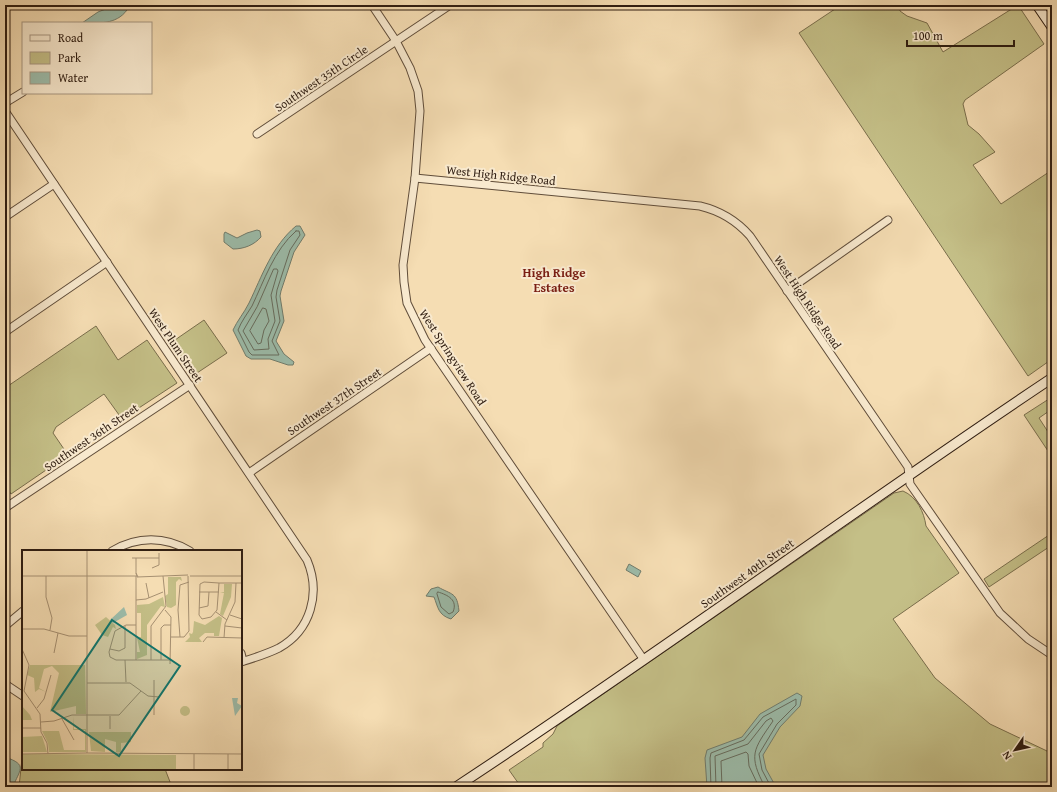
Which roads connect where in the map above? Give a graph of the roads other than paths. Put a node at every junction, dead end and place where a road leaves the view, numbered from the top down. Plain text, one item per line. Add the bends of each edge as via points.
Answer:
1 (372, 5) edge
2 (450, 5) edge
3 (1037, 5) edge
4 (1052, 27) edge
5 (396, 41) junction
6 (22, 93) edge
7 (5, 103) edge
8 (5, 111) edge
9 (258, 134) dead end
10 (415, 178) junction
11 (54, 184) junction
12 (5, 217) edge
13 (888, 220) dead end
14 (107, 262) junction
15 (787, 290) junction
16 (5, 332) edge
17 (431, 348) junction
18 (1052, 378) edge
19 (190, 385) junction
20 (249, 472) junction
21 (908, 476) junction
22 (5, 508) edge
23 (114, 550) edge
24 (188, 550) edge
25 (22, 612) edge
26 (5, 626) edge
27 (1052, 654) edge
28 (644, 660) junction
29 (242, 661) edge
30 (5, 684) edge
31 (22, 695) edge
32 (456, 787) edge

1 - 5 street, West Springview Road
2 - 5 street, Southwest 35th Circle
3 - 4 main road
5 - 9 street, Southwest 35th Circle
5 - 10 street, West Springview Road via 418,91 420,111
6 - 7 street
8 - 11 street, West Plum Street
10 - 15 street, West High Ridge Road via 710,208 743,228
10 - 17 street, West Springview Road via 403,265 405,294 411,314
11 - 12 street
11 - 14 street, West Plum Street
13 - 15 street
14 - 16 street
14 - 19 street, West Plum Street
15 - 21 street, West High Ridge Road via 908,467
17 - 20 street, Southwest 37th Street
17 - 28 street, West Springview Road
18 - 21 main road, Southwest 40th Street
19 - 20 street, West Plum Street
19 - 22 street, Southwest 36th Street
20 - 29 street, West Plum Street via 307,560 313,577 314,597 306,622 289,641 274,650
21 - 27 street, West High Ridge Road via 910,484 989,600 1013,627
21 - 28 main road, Southwest 40th Street
23 - 24 street via 131,542 145,540 166,541
25 - 26 street
28 - 32 main road, Southwest 40th Street
30 - 31 street

